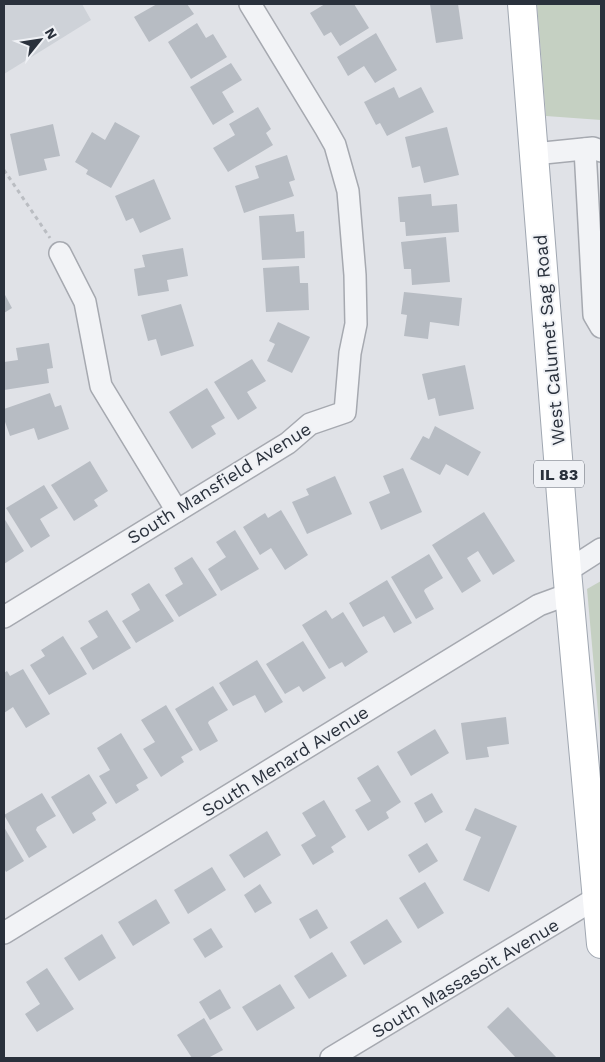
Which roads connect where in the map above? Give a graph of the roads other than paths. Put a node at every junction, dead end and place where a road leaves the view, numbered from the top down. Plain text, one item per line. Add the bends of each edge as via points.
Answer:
1 (250, 4) edge
2 (522, 4) edge
3 (593, 150) edge
4 (534, 154) junction
5 (60, 253) road end
6 (601, 327) edge
7 (177, 511) junction
8 (601, 549) edge
9 (568, 583) junction
10 (4, 617) edge
11 (598, 897) junction
12 (4, 933) edge
13 (601, 944) edge
14 (331, 1058) edge

1 - 7 street, South Mansfield Avenue via 335,145 348,190 356,324 345,412 310,424 288,443
2 - 4 main road, West Calumet Sag Road / IL 83
3 - 4 street
3 - 6 street via 594,315
4 - 9 main road, West Calumet Sag Road / IL 83
5 - 7 street via 85,302 101,386
7 - 10 street, South Mansfield Avenue
8 - 9 street, South Menard Avenue
9 - 11 main road, West Calumet Sag Road / IL 83
9 - 12 street, South Menard Avenue via 539,605
11 - 13 main road, West Calumet Sag Road / IL 83
11 - 14 street, South Massasoit Avenue

